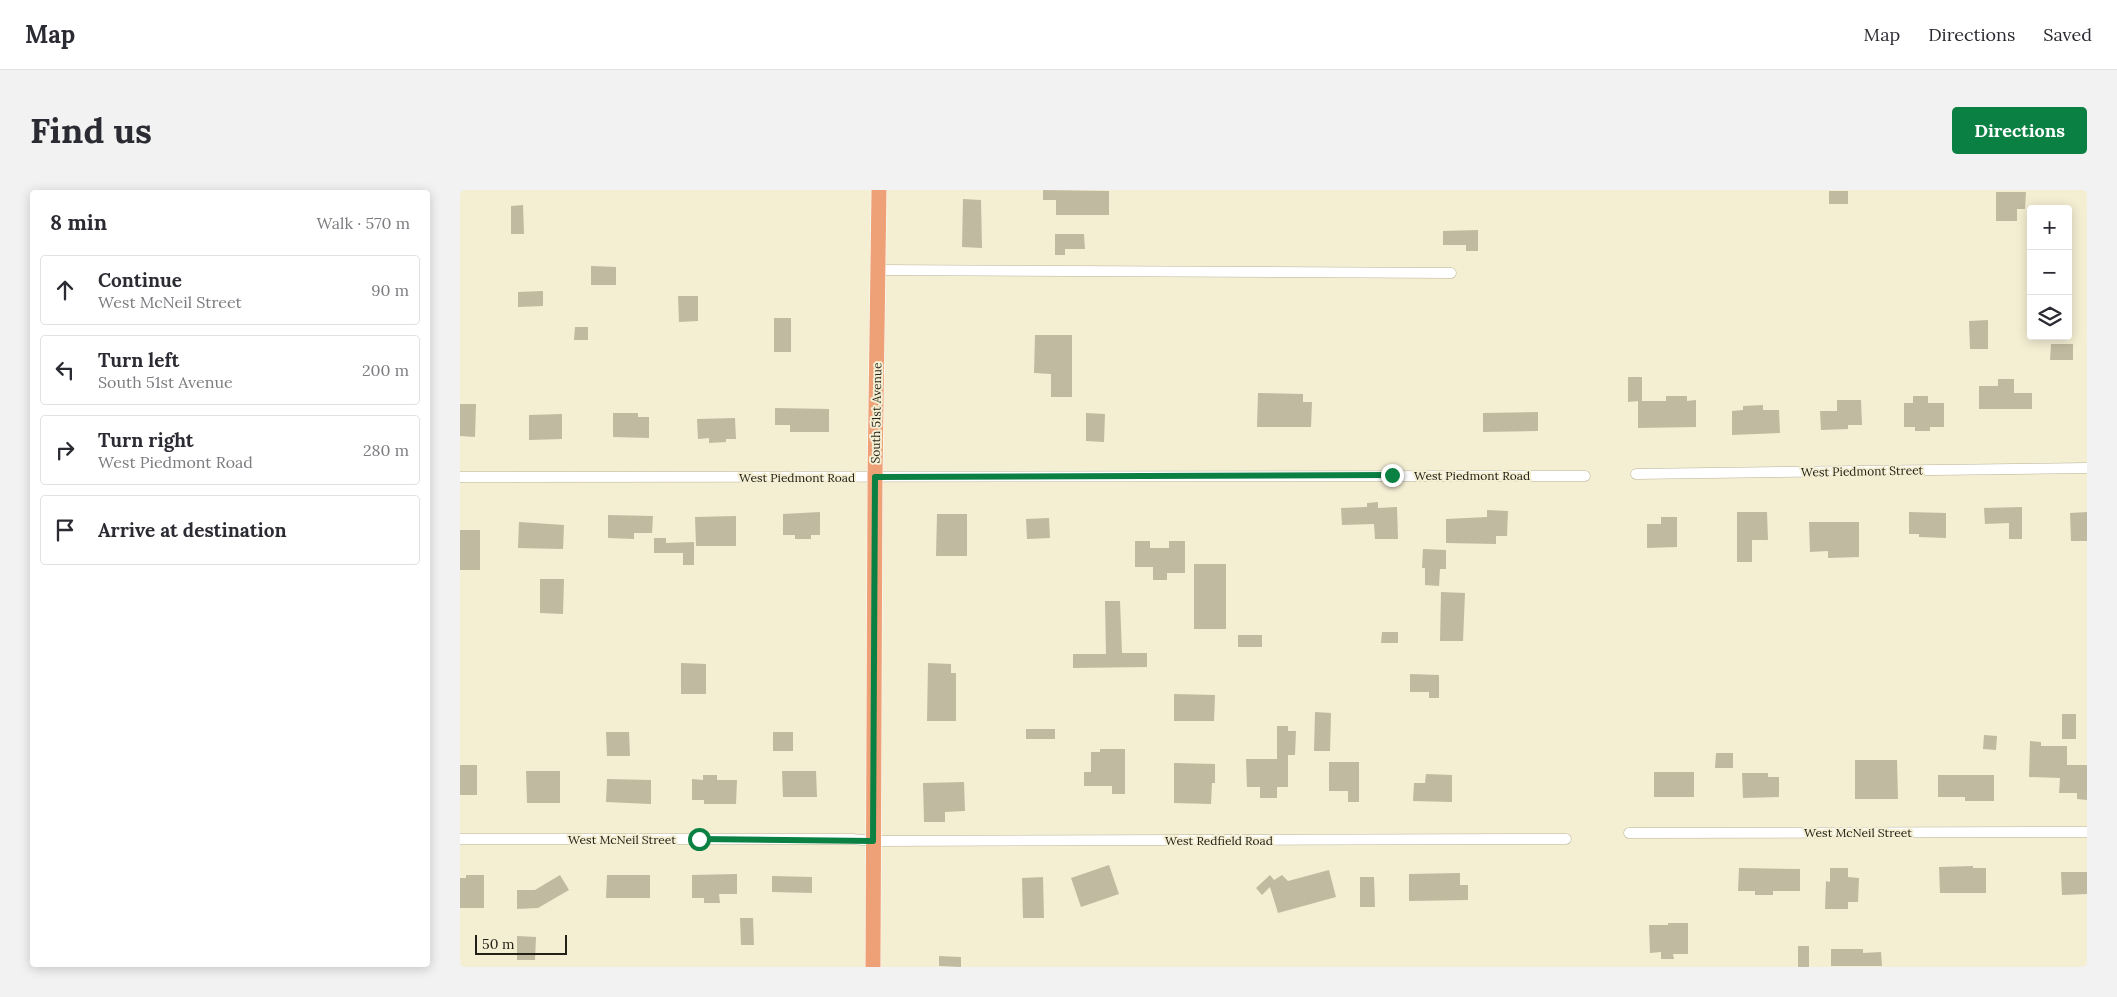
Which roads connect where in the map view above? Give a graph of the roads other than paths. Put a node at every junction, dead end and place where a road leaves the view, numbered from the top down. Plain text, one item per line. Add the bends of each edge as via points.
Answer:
1 (879, 190) edge
2 (878, 270) junction
3 (1451, 273) dead end
4 (2087, 468) edge
5 (1636, 474) dead end
6 (1584, 476) dead end
7 (460, 477) edge
8 (875, 477) junction
9 (2087, 832) edge
10 (1629, 833) dead end
11 (460, 839) edge
12 (1566, 839) dead end
13 (873, 841) junction
14 (872, 967) edge

1 - 2 main road, South 51st Avenue
2 - 3 street
2 - 8 main road, South 51st Avenue
4 - 5 street, West Piedmont Street
6 - 8 street, West Piedmont Road
7 - 8 street, West Piedmont Road
8 - 13 main road, South 51st Avenue
9 - 10 street, West McNeil Street
11 - 13 street, West McNeil Street
12 - 13 street, West Redfield Road
13 - 14 main road, South 51st Avenue

